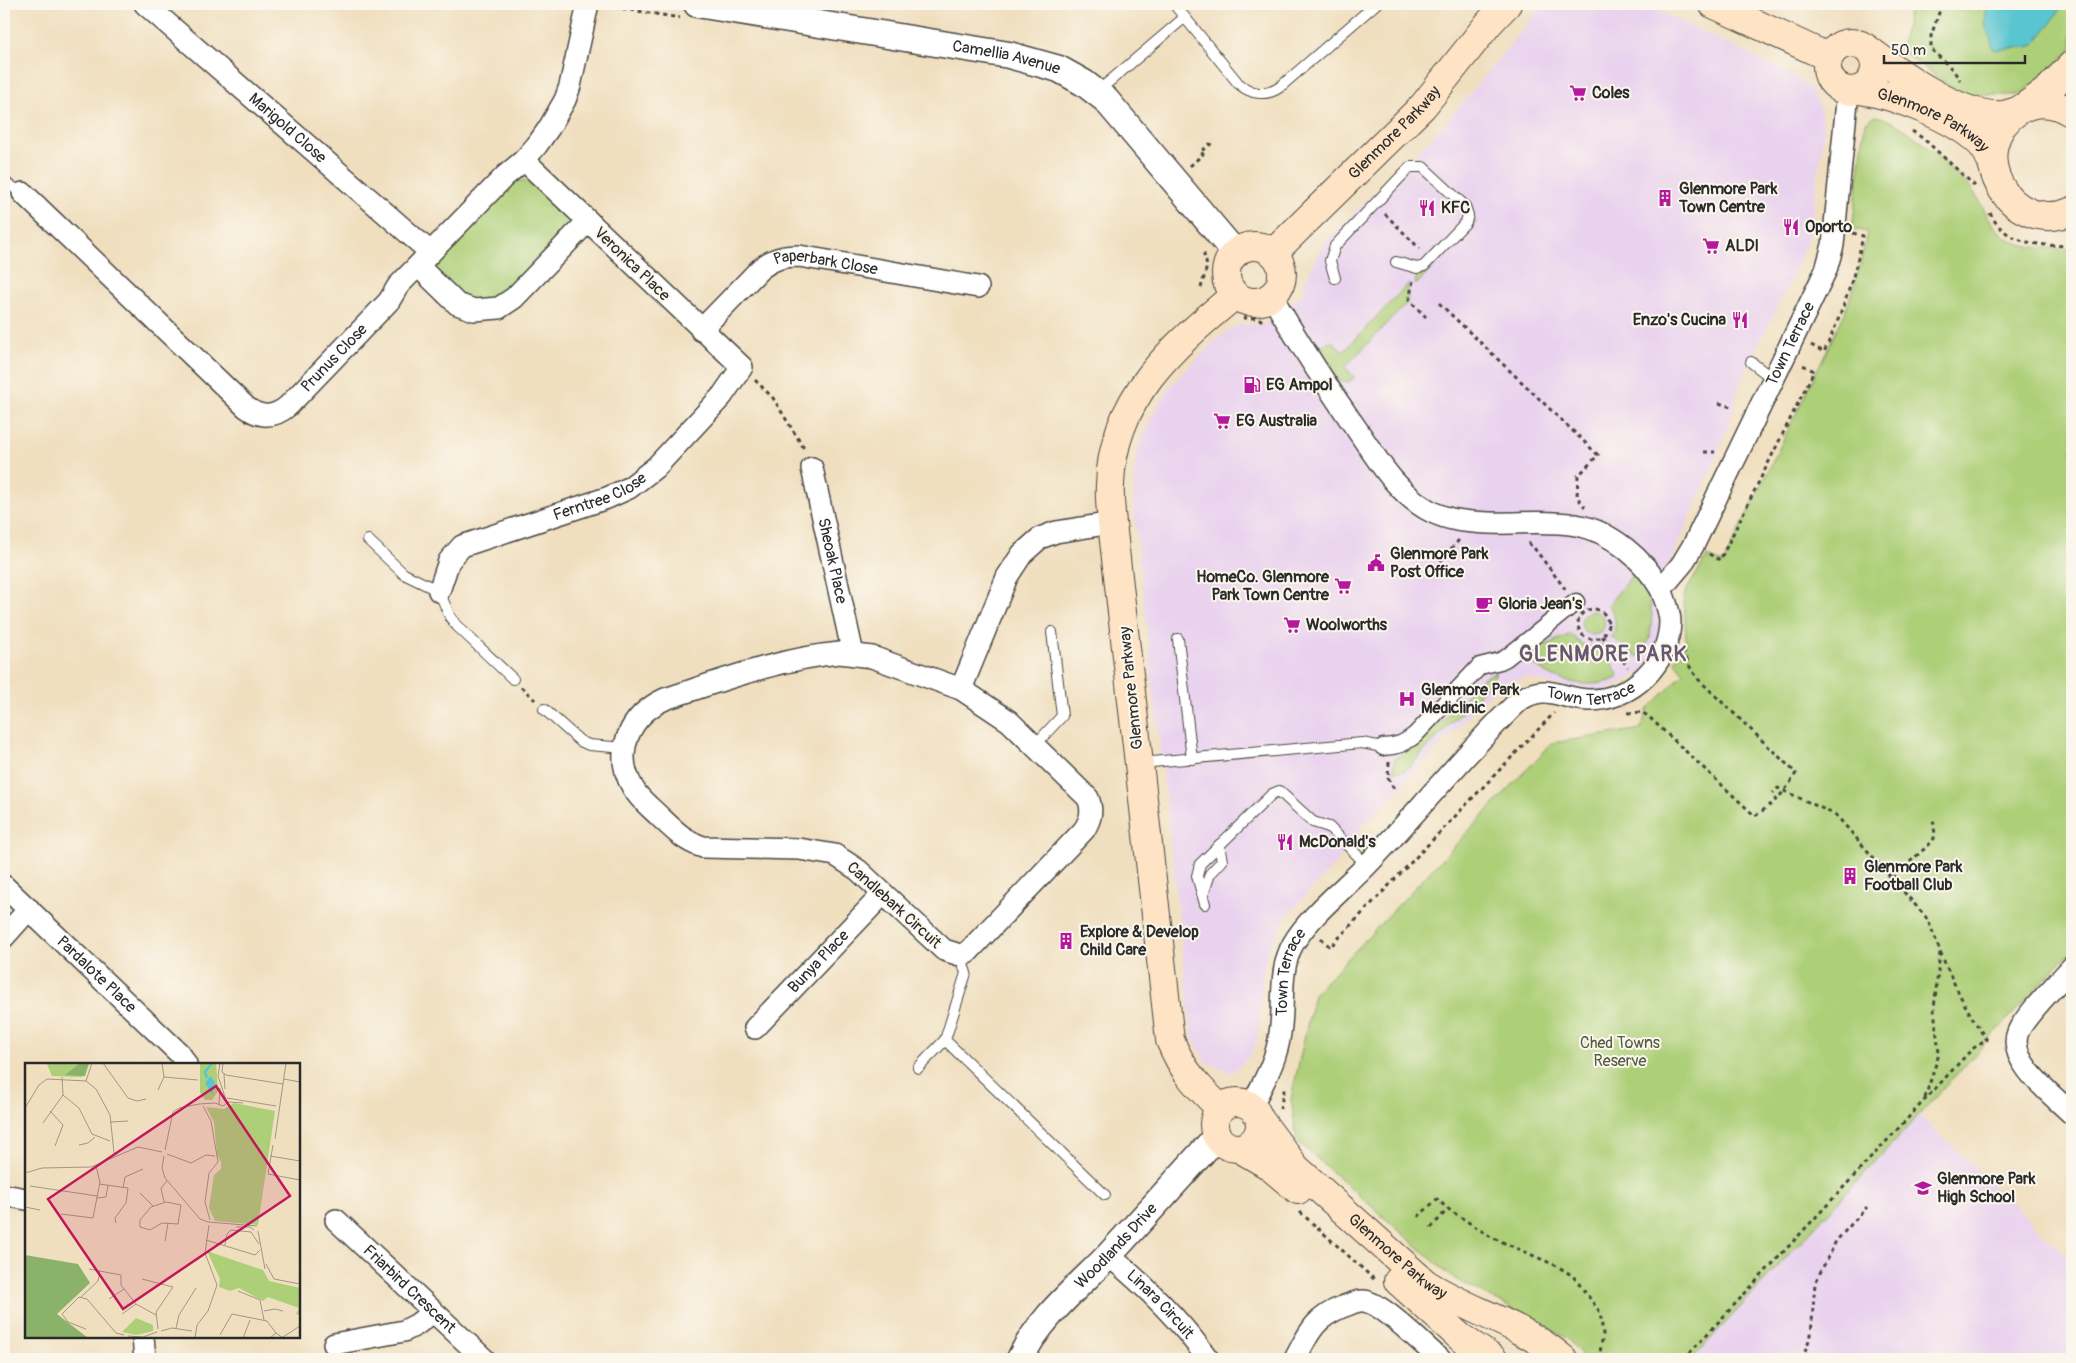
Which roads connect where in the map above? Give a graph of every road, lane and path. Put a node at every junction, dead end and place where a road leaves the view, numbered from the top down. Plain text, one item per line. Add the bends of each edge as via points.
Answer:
1 (144, 4) edge
2 (596, 4) edge
3 (1174, 4) edge
4 (1376, 4) edge
5 (1507, 4) edge
6 (1713, 4) edge
7 (690, 11) edge
8 (1184, 18) junction
9 (1866, 48) junction
10 (1828, 57) junction
11 (2072, 65) edge
12 (1854, 90) junction
13 (1097, 92) junction
14 (2020, 110) junction
15 (2072, 113) edge
16 (1907, 128) dead end
17 (1214, 148) dead end
18 (524, 160) junction
19 (1993, 166) junction
20 (1189, 167) dead end
21 (4, 182) edge
22 (1976, 188) dead end
23 (22, 193) joint
24 (1987, 207) dead end
25 (2072, 211) edge
26 (1385, 214) dead end
27 (588, 222) junction
28 (2072, 246) edge
29 (1203, 249) dead end
30 (1273, 253) junction
31 (1236, 254) junction
32 (1420, 255) dead end
33 (424, 259) junction
34 (1396, 262) dead end
35 (1335, 278) dead end
36 (1413, 283) dead end
37 (978, 287) dead end
38 (1201, 288) dead end
39 (1272, 296) junction
40 (1439, 303) dead end
41 (1238, 306) junction
42 (1426, 316) dead end
43 (1268, 326) dead end
44 (701, 330) junction
45 (1801, 357) dead end
46 (1750, 362) dead end
47 (742, 367) junction
48 (1773, 379) junction
49 (1719, 403) dead end
50 (1734, 408) dead end
51 (1704, 452) dead end
52 (1715, 452) dead end
53 (812, 468) joint
54 (1586, 509) dead end
55 (1112, 523) junction
56 (368, 540) dead end
57 (1460, 540) dead end
58 (1704, 552) dead end
59 (1435, 567) dead end
60 (1661, 589) junction
61 (438, 591) junction
62 (1576, 602) dead end
63 (1052, 632) dead end
64 (1602, 636) junction
65 (1178, 639) dead end
66 (1678, 652) dead end
67 (853, 654) junction
68 (1621, 659) dead end
69 (513, 679) joint
70 (961, 689) junction
71 (544, 709) joint
72 (1561, 709) dead end
73 (1622, 715) dead end
74 (1035, 745) junction
75 (1383, 747) joint
76 (625, 748) junction
77 (1192, 759) junction
78 (1139, 763) junction
79 (1389, 767) dead end
80 (1394, 789) dead end
81 (1785, 791) junction
82 (1773, 793) dead end
83 (1933, 818) dead end
84 (1367, 864) junction
85 (1892, 878) junction
86 (4, 886) edge
87 (884, 894) junction
88 (1204, 900) dead end
89 (29, 909) junction
90 (4, 937) edge
91 (1314, 941) dead end
92 (1940, 951) junction
93 (960, 955) junction
94 (2072, 967) edge
95 (755, 1028) dead end
96 (945, 1040) junction
97 (185, 1063) edge
98 (918, 1068) dead end
99 (1286, 1081) dead end
100 (1924, 1100) junction
101 (1221, 1110) junction
102 (1264, 1113) junction
103 (2072, 1114) edge
104 (1228, 1142) junction
105 (4, 1195) edge
106 (1105, 1195) dead end
107 (25, 1198) edge
108 (1867, 1207) dead end
109 (1296, 1209) dead end
110 (1448, 1209) junction
111 (1418, 1217) dead end
112 (336, 1220) dead end
113 (1431, 1228) dead end
114 (1108, 1255) junction
115 (1380, 1285) dead end
116 (433, 1312) junction
117 (143, 1338) edge
118 (334, 1344) dead end
119 (145, 1359) edge
120 (484, 1359) edge
121 (1020, 1359) edge
122 (1208, 1359) edge
123 (1295, 1359) edge
124 (1440, 1359) edge
125 (1493, 1359) edge
126 (1563, 1359) edge
127 (1599, 1359) edge
128 (1684, 1359) edge
129 (1802, 1359) edge

1 - 33 street, Marigold Close
2 - 7 path
2 - 18 street, Prunus Close via 565,100 545,134
3 - 8 lane
4 - 8 lane via 1280,87 1260,94 1238,83
5 - 30 main road, Glenmore Parkway via 1423,106
6 - 10 main road
7 - 13 street, Camellia Avenue via 1028,59 1059,69
8 - 13 lane
9 - 10 main road via 1848,43 1840,45
9 - 12 main road via 1872,55 1875,71 1867,86
9 - 14 main road, Glenmore Parkway via 1917,84 1970,109 2003,115
10 - 12 main road via 1830,80 1835,86
11 - 14 main road, Glenmore Parkway via 2048,90
12 - 19 main road, Glenmore Parkway via 1894,98 1959,127 1985,149
12 - 48 street, Town Terrace via 1830,255 1813,298
13 - 31 street, Camellia Avenue via 1117,110
14 - 15 main road via 2034,103 2047,102
14 - 19 main road via 1998,130 1992,154
16 - 22 path via 1924,139
17 - 20 path via 1210,144
18 - 27 street, Veronica Place
18 - 33 street, Prunus Close
19 - 25 main road via 2002,190 2018,206 2029,212 2052,216
21 - 23 lane, Prunus Close
23 - 33 street, Prunus Close via 246,407 260,415 273,415 288,406 389,302 398,286
24 - 28 path via 1995,223 2009,235 2031,243
26 - 32 path via 1421,249
27 - 33 street, Marigold Close via 514,298 499,308 474,310 457,304
27 - 44 street, Veronica Place
29 - 38 path via 1207,266
30 - 31 main road via 1257,246 1247,247
30 - 39 main road via 1282,271 1280,286
31 - 41 main road via 1227,268 1226,278
34 - 35 lane via 1417,268 1424,266 1466,222 1468,215 1465,206 1423,167 1410,167 1336,246 1330,261
36 - 42 path via 1409,300
37 - 44 street, Paperbark Close via 799,256 780,258 760,269
39 - 41 main road
39 - 60 street via 1295,338 1386,472 1421,506 1457,521 1560,523 1589,528 1627,550 1650,572
40 - 54 path via 1598,455 1578,476 1578,497
41 - 43 path
41 - 55 main road, Glenmore Parkway via 1203,321 1160,363 1129,408 1116,442 1110,472
44 - 47 street, Veronica Place
45 - 58 path via 1798,362 1814,371 1720,560
46 - 48 lane
47 - 53 path via 773,398 801,442
47 - 61 street, Ferntree Close via 722,396 638,482 607,498 462,546 449,561
48 - 60 street, Town Terrace via 1694,544
49 - 50 path
51 - 52 path
53 - 67 street, Sheoak Place
55 - 70 street via 1056,532 1040,538 1024,551 1007,577
55 - 78 main road, Glenmore Parkway
56 - 61 lane via 404,574
57 - 59 path
60 - 84 street, Town Terrace via 1669,612 1668,634 1662,653 1647,675 1626,691 1604,699 1577,699 1544,691 1525,697 1511,708
61 - 69 lane via 457,626
62 - 75 street via 1506,658 1480,666 1406,742
63 - 74 lane via 1062,716
64 - 64 path via 1608,622 1604,613 1594,609 1584,612 1578,624 1581,633 1588,639
64 - 68 path
65 - 77 lane
66 - 81 path via 1680,647 1698,679 1796,773
67 - 70 street, Candlebark Circuit via 888,662
67 - 76 street, Candlebark Circuit via 824,655 773,666 665,699 637,719
69 - 71 path
70 - 74 street, Candlebark Circuit via 996,711
71 - 76 lane via 580,741 589,745
72 - 91 path via 1330,947 1318,935
73 - 81 path via 1642,712 1755,816
74 - 93 street, Candlebark Circuit via 1088,798 1091,808 1089,822 977,944
75 - 77 lane via 1362,743
76 - 87 street, Candlebark Circuit via 627,772 637,794 686,840 703,847 799,849 835,855 858,870
77 - 78 lane
78 - 101 main road, Glenmore Parkway via 1170,1040 1191,1080
79 - 80 path via 1388,778
81 - 82 path via 1778,788
81 - 85 path via 1836,815
83 - 85 path via 1933,841
84 - 88 lane via 1328,827 1313,822 1279,791 1272,794 1200,864 1197,876
84 - 102 street, Town Terrace via 1310,922 1294,944 1285,966 1280,1034 1269,1074
85 - 92 path via 1931,925
86 - 89 street, Pardalote Place
87 - 93 street, Candlebark Circuit via 935,944
87 - 95 street, Bunya Place
89 - 90 street
89 - 97 street, Pardalote Place via 180,1054
92 - 100 path via 1934,1009 1939,1054
92 - 100 path via 1969,1014 1987,1040 1972,1049
93 - 96 lane via 966,973
94 - 103 street via 2021,1025 2016,1037 2019,1056 2025,1065
96 - 98 lane
96 - 106 lane
99 - 102 path
100 - 128 path
101 - 102 main road via 1239,1102
101 - 104 main road via 1215,1122
102 - 104 main road via 1253,1142 1246,1146
102 - 126 main road, Glenmore Parkway via 1296,1168 1425,1283 1528,1334
104 - 114 street, Woodlands Drive
104 - 125 main road, Glenmore Parkway via 1284,1177 1443,1322
105 - 107 street
108 - 129 path via 1836,1241 1815,1283 1811,1335
109 - 115 path
110 - 111 path via 1437,1199
110 - 113 path
110 - 127 path via 1491,1237 1573,1276 1600,1312 1603,1334
112 - 116 street, Friarbird Crescent
114 - 121 street, Woodlands Drive via 1046,1319
114 - 122 street, Linara Circuit via 1159,1299
116 - 118 street via 404,1331
116 - 120 street, Friarbird Crescent
117 - 119 street
123 - 124 street via 1319,1319 1330,1312 1367,1301 1381,1308

